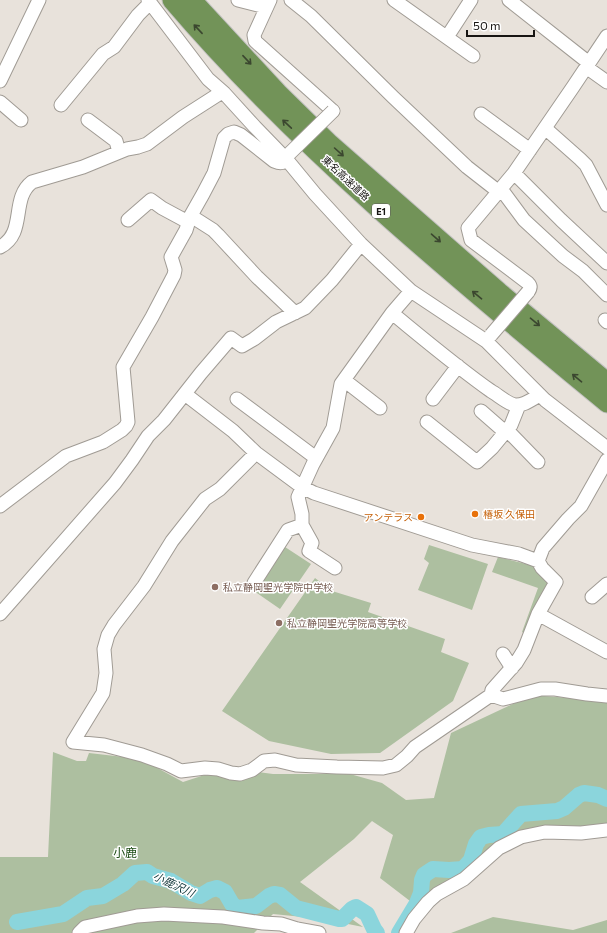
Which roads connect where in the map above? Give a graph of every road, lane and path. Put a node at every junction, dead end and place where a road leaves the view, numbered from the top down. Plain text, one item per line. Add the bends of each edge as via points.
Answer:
1 (172, 0) edge
2 (192, 0) edge
3 (238, 0) edge
4 (291, 0) edge
5 (394, 0) edge
6 (471, 0) edge
7 (509, 0) edge
8 (37, 1) edge
9 (149, 2) edge
10 (268, 3) edge
11 (607, 36) edge
12 (447, 37) junction
13 (473, 56) dead end
14 (588, 65) junction
15 (0, 81) edge
16 (607, 82) edge
17 (222, 92) junction
18 (0, 102) edge
19 (62, 105) dead end
20 (481, 114) dead end
21 (21, 120) dead end
22 (88, 120) dead end
23 (545, 128) junction
24 (530, 150) junction
25 (119, 152) junction
26 (287, 157) junction
27 (514, 173) junction
28 (500, 190) junction
29 (607, 205) edge
30 (190, 219) junction
31 (128, 220) dead end
32 (361, 244) junction
33 (0, 247) edge
34 (607, 263) edge
35 (411, 291) junction
36 (607, 295) edge
37 (295, 313) junction
38 (392, 313) junction
39 (489, 338) junction
40 (458, 366) junction
41 (344, 380) junction
42 (607, 382) edge
43 (185, 394) junction
44 (540, 395) junction
45 (237, 399) dead end
46 (433, 399) dead end
47 (607, 403) edge
48 (519, 405) junction
49 (380, 408) dead end
50 (481, 411) dead end
51 (427, 422) dead end
52 (506, 431) junction
53 (607, 448) edge
54 (256, 453) junction
55 (316, 458) junction
56 (607, 460) edge
57 (538, 462) dead end
58 (302, 487) junction
59 (0, 506) edge
60 (302, 525) junction
61 (538, 561) junction
62 (335, 568) dead end
63 (254, 583) dead end
64 (607, 584) edge
65 (592, 597) dead end
66 (0, 614) edge
67 (538, 614) junction
68 (607, 652) edge
69 (503, 654) dead end
70 (512, 668) junction
71 (491, 695) junction
72 (607, 696) edge
73 (607, 830) edge
74 (79, 933) edge
75 (319, 933) edge
76 (406, 933) edge

47 -> 1 highway, 東名高速道路 / E1 via 410,237 324,158 242,78
2 -> 42 highway, 東名高速道路 / E1 via 278,93 330,144 499,292
3 - 10 street
4 - 28 street via 311,16 467,167
5 - 12 street
6 - 12 street
7 - 14 street
8 - 15 street
9 - 17 street via 208,79
9 - 19 street via 114,47 103,54
10 - 26 street, bridge via 254,35 255,42 332,111
11 - 14 street
12 - 13 street
14 - 16 street
14 - 23 street
17 - 25 street via 147,144
17 - 26 street
18 - 21 street
20 - 24 street
22 - 25 street via 116,141
23 - 24 street
23 - 29 street via 586,165
24 - 27 street
25 - 33 street via 83,167 32,182 21,196 12,236
26 - 30 street via 284,163 280,164 241,135 234,132 228,134 224,138 214,173
26 - 32 street via 315,194
27 - 28 street
27 - 34 street
28 - 36 street via 524,220
28 - 39 street, bridge via 468,228 471,240 528,283 530,289
30 - 31 street via 162,208 151,200
30 - 37 street via 213,230
30 - 59 street via 171,257 174,275 123,367 128,422 126,426 103,442 66,456
32 - 35 street
32 - 37 street via 332,280 305,308
35 - 38 street
35 - 39 street
37 - 43 street via 276,322 242,346 231,338
38 - 40 street
38 - 41 street
39 - 44 street
40 - 46 street
40 - 48 street via 504,400
41 - 49 street
41 - 55 street via 341,384 333,428
43 - 54 street via 233,431
43 - 66 street via 148,436 115,483
44 - 48 street
44 - 53 street
45 - 55 street
48 - 52 street
50 - 52 street
51 - 52 street via 477,462
52 - 57 street
54 - 58 street
54 - 71 street via 220,489 205,499 172,541 144,586 114,625 104,649 106,673 103,693 73,742 104,745 142,755 181,771 204,768 240,774 252,770 264,761 275,760 296,765 383,768 396,764 415,747
55 - 58 street
56 - 61 street via 581,506 543,548
58 - 60 street via 298,497
58 - 61 street via 472,545 519,554
60 - 62 street via 312,543 309,551
60 - 63 street via 288,530
61 - 67 street via 556,582
64 - 65 street
67 - 68 street
67 - 70 street via 524,650
69 - 70 street
70 - 71 street via 492,690
71 - 72 street via 503,699 541,689 555,689
73 - 76 street via 545,832 520,836 499,848 464,879 437,894 414,919
74 - 75 street via 85,927 137,916 164,914 223,917 281,924

